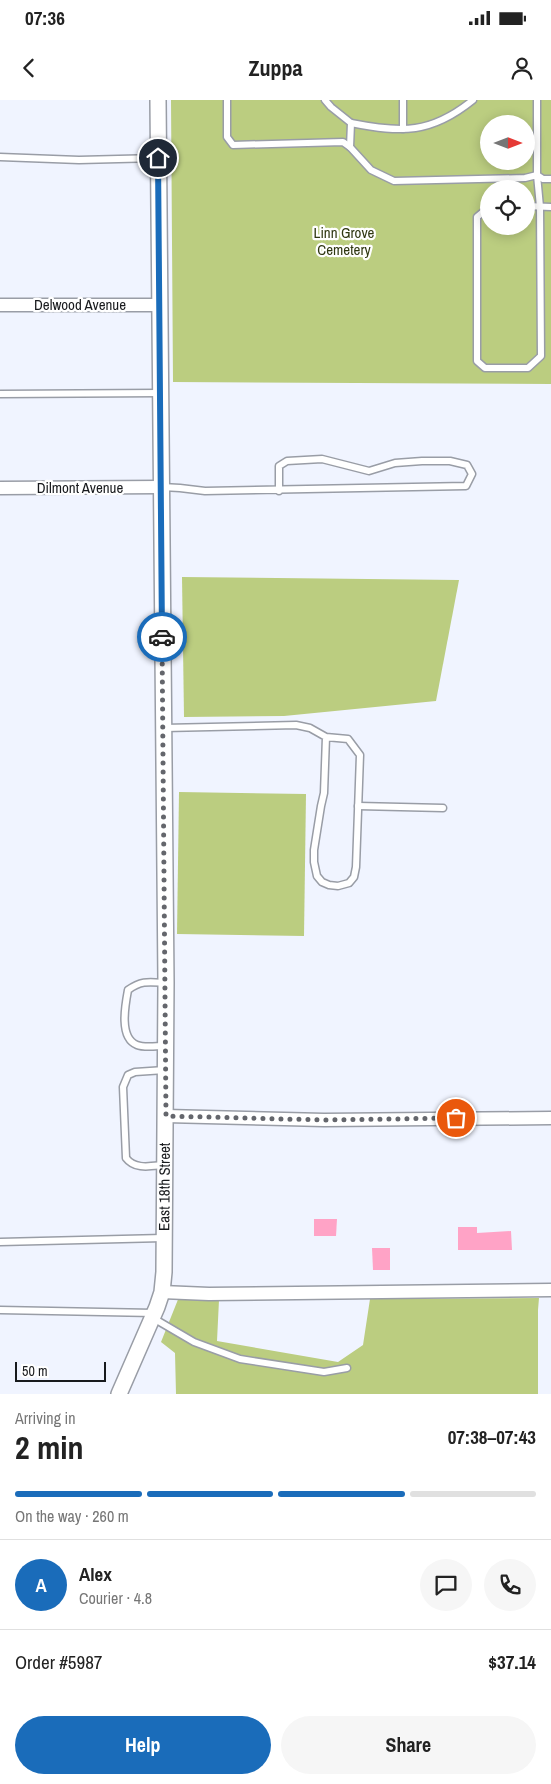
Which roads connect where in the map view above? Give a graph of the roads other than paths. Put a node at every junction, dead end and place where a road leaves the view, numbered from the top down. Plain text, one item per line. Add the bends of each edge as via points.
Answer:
1 (158, 100) edge
2 (227, 100) edge
3 (325, 100) edge
4 (403, 100) edge
5 (473, 100) edge
6 (536, 100) edge
7 (351, 123) junction
8 (403, 129) junction
9 (350, 147) junction
10 (0, 157) edge
11 (158, 158) junction
12 (537, 175) junction
13 (551, 179) edge
14 (535, 207) edge
15 (540, 207) junction
16 (551, 207) edge
17 (480, 214) edge
18 (159, 304) junction
19 (0, 306) edge
20 (160, 393) junction
21 (0, 394) edge
22 (160, 487) junction
23 (0, 488) edge
24 (279, 491) junction
25 (163, 728) junction
26 (326, 737) junction
27 (358, 806) junction
28 (443, 808) dead end
29 (166, 984) junction
30 (166, 1046) junction
31 (166, 1070) junction
32 (166, 1116) junction
33 (551, 1118) edge
34 (166, 1165) junction
35 (165, 1238) junction
36 (0, 1242) edge
37 (551, 1290) edge
38 (162, 1292) junction
39 (0, 1310) edge
40 (154, 1316) junction
41 (347, 1368) dead end
42 (119, 1394) edge

1 - 11 street, East 18th Street
2 - 9 lane via 227,137 233,145 343,142
3 - 7 lane
4 - 8 lane
5 - 8 lane via 438,123
6 - 12 lane
7 - 8 lane
7 - 9 lane
9 - 12 lane via 371,170 394,181
10 - 11 lane
11 - 18 street, East 18th Street
12 - 13 lane
12 - 15 lane
14 - 15 lane
15 - 16 lane
15 - 17 lane via 540,356 528,368 485,368 477,362 477,216
18 - 19 street, Delwood Avenue
18 - 20 street, East 18th Street
20 - 21 lane
20 - 22 street, East 18th Street
22 - 23 street, Dilmont Avenue
22 - 24 lane via 205,492
22 - 25 street, East 18th Street
24 - 24 lane via 466,486 472,474 467,465 450,461 395,463 369,471 322,458 286,461 279,466
25 - 26 lane via 296,725
25 - 29 street, East 18th Street
26 - 27 lane via 348,740 360,755
26 - 27 lane via 324,794 314,862 317,876 329,885 349,883 354,877
27 - 28 lane
29 - 30 street, East 18th Street
29 - 30 lane via 139,983 128,990 125,1033 138,1046
30 - 31 street, East 18th Street
31 - 32 street, East 18th Street
31 - 34 lane via 135,1072 128,1075 123,1087 126,1158 139,1166
32 - 33 street via 324,1120
32 - 34 street, East 18th Street
34 - 35 street, East 18th Street
35 - 36 lane
35 - 38 street, East 18th Street
37 - 38 street
38 - 40 street, East 18th Street
39 - 40 lane
40 - 41 lane via 194,1342 240,1359 324,1372
40 - 42 street, East 18th Street

